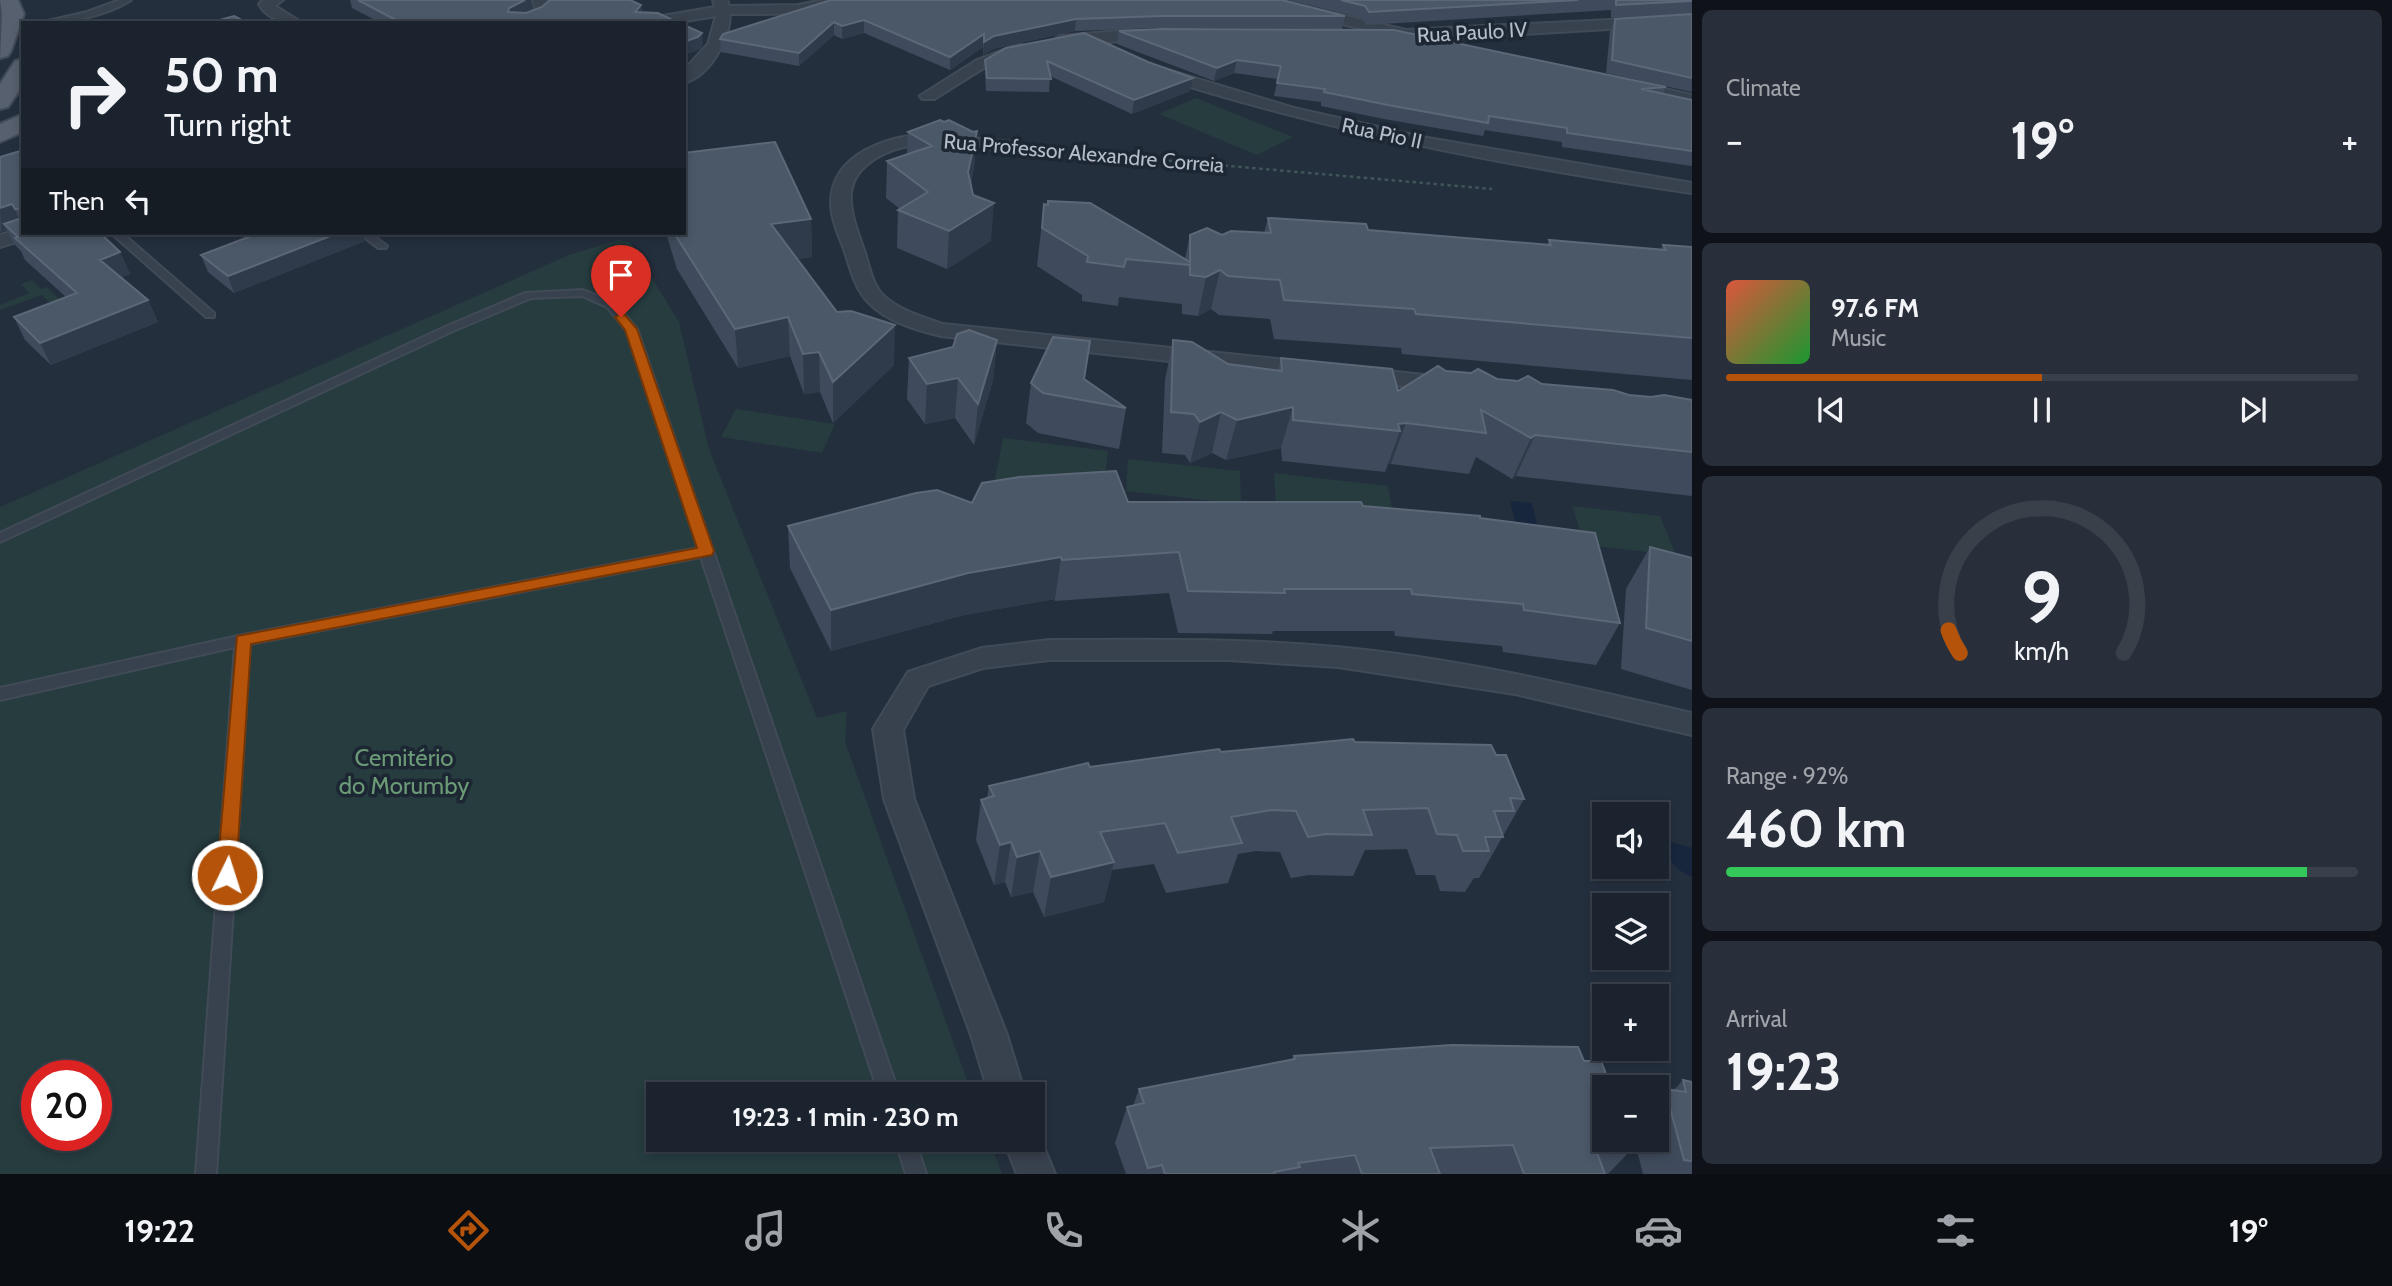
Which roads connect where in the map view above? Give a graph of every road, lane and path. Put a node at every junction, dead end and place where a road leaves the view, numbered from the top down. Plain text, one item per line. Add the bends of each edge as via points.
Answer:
1 (8, 0) edge
2 (33, 0) edge
3 (127, 0) edge
4 (540, 0) edge
5 (845, 0) edge
6 (1258, 0) edge
7 (273, 1) edge
8 (721, 5) edge
9 (1692, 20) edge
10 (36, 21) edge
11 (52, 21) edge
12 (292, 21) edge
13 (524, 21) edge
14 (654, 21) edge
15 (1329, 34) edge
16 (1172, 35) edge
17 (1410, 36) junction
18 (1084, 38) junction
19 (1475, 50) edge
20 (0, 51) edge
21 (1112, 51) edge
22 (1143, 65) edge
23 (17, 69) edge
24 (686, 76) edge
25 (1615, 82) edge
26 (928, 96) dead end
27 (1692, 100) edge
28 (0, 102) edge
29 (21, 122) edge
30 (0, 135) edge
31 (1013, 147) joint
32 (1692, 188) edge
33 (1492, 189) dead end
34 (21, 234) edge
35 (118, 235) edge
36 (367, 235) edge
37 (0, 241) edge
38 (382, 246) dead end
39 (210, 315) dead end
40 (1472, 387) edge
41 (0, 538) edge
42 (706, 551) junction
43 (243, 640) junction
44 (0, 694) edge
45 (1692, 724) edge
46 (885, 1082) edge
47 (1003, 1082) edge
48 (909, 1152) edge
49 (1027, 1152) edge
50 (206, 1174) edge
51 (916, 1174) edge
52 (1036, 1174) edge

1 - 20 main road via 13,14
2 - 10 main road
3 - 11 lane
4 - 13 street via 541,14
5 - 8 street via 798,9
6 - 17 street
7 - 12 street via 267,7
8 - 14 street
8 - 24 street via 720,39
9 - 17 street, Rua Paulo IV
15 - 17 street, Rua Paulo IV
16 - 18 street
17 - 19 street
18 - 21 street
18 - 26 street via 999,55
22 - 32 street, Rua Pio II via 1321,121
23 - 28 main road
25 - 27 street
29 - 30 main road
31 - 33 path, Rua Professor Alexandre Correia
31 - 40 street, Rua Professor Alexandre Correia via 920,139 881,149 849,175 839,202 868,290 882,304 941,330
34 - 37 street
35 - 39 lane
36 - 38 lane
41 - 42 lane via 449,329 529,295 558,292 583,293 611,305 631,329
42 - 43 lane
42 - 46 lane
43 - 44 lane
43 - 50 lane
45 - 47 street via 1515,683 1338,657 1229,650 1049,650 982,658 918,679 888,729 899,799
48 - 51 lane
49 - 52 street

